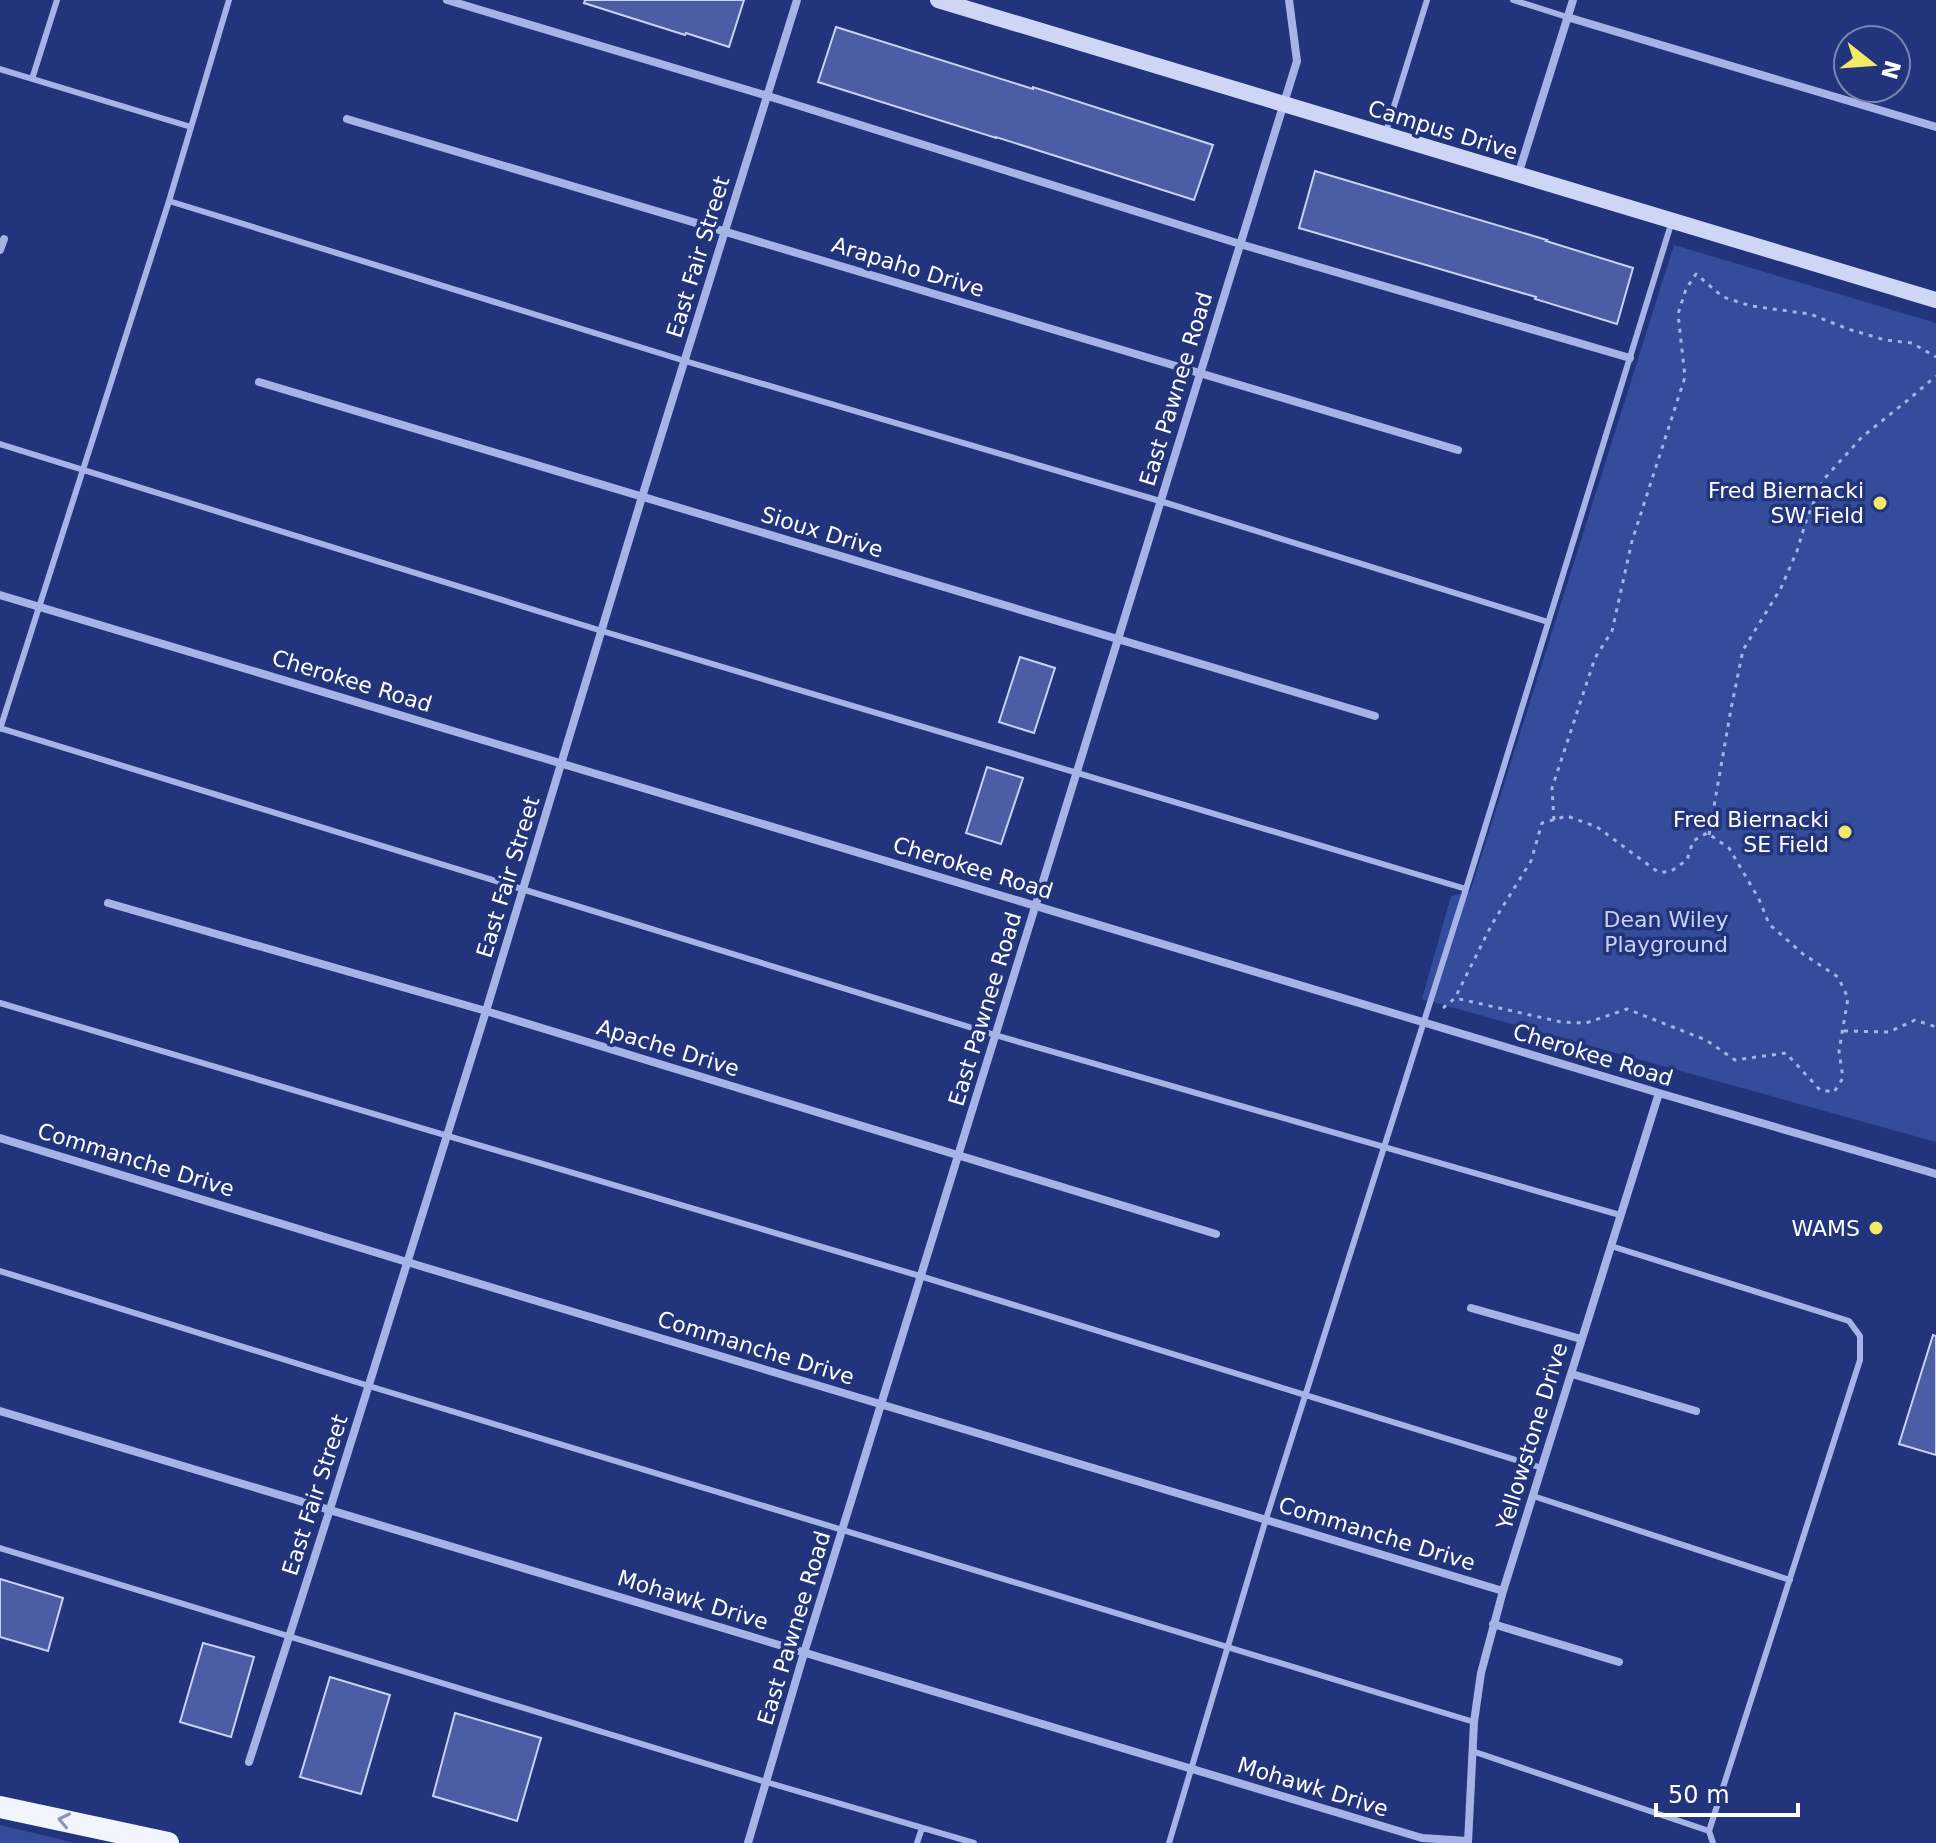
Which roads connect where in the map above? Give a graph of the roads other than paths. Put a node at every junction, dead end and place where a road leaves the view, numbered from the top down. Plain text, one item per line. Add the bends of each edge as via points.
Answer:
1 (57, 0) edge
2 (229, 0) edge
3 (447, 0) edge
4 (797, 0) edge
5 (938, 0) edge
6 (1289, 0) edge
7 (1427, 0) edge
8 (1513, 0) edge
9 (1573, 0) edge
10 (1567, 17) junction
11 (0, 69) edge
12 (32, 79) junction
13 (768, 96) junction
14 (1283, 104) junction
15 (347, 119) dead end
16 (191, 127) junction
17 (1936, 127) edge
18 (1385, 135) junction
19 (1518, 176) junction
20 (169, 201) junction
21 (1672, 221) junction
22 (725, 231) junction
23 (4, 239) dead end
24 (1240, 244) junction
25 (0, 250) edge
26 (1936, 299) edge
27 (1630, 358) junction
28 (685, 361) junction
29 (1199, 374) junction
30 (259, 382) dead end
31 (0, 444) edge
32 (1458, 450) dead end
33 (83, 471) junction
34 (642, 497) junction
35 (1160, 501) junction
36 (0, 595) edge
37 (39, 607) junction
38 (1548, 622) junction
39 (602, 631) junction
40 (1118, 639) junction
41 (1375, 716) dead end
42 (0, 729) edge
43 (562, 763) junction
44 (1077, 772) junction
45 (1466, 889) junction
46 (523, 890) junction
47 (108, 903) dead end
48 (1036, 905) junction
49 (0, 1003) edge
50 (486, 1011) junction
51 (1425, 1023) junction
52 (995, 1035) junction
53 (1659, 1093) junction
54 (447, 1135) junction
55 (0, 1138) edge
56 (1385, 1147) junction
57 (958, 1154) junction
58 (1936, 1174) edge
59 (1620, 1215) junction
60 (1216, 1234) dead end
61 (1611, 1246) junction
62 (407, 1262) junction
63 (0, 1271) edge
64 (920, 1276) junction
65 (1471, 1308) dead end
66 (1581, 1339) junction
67 (1572, 1374) junction
68 (369, 1386) junction
69 (1306, 1395) junction
70 (881, 1404) junction
71 (0, 1411) edge
72 (1696, 1411) dead end
73 (1542, 1468) junction
74 (1533, 1496) junction
75 (330, 1509) junction
76 (1266, 1519) junction
77 (842, 1529) junction
78 (0, 1548) edge
79 (1790, 1580) junction
80 (1503, 1591) junction
81 (1493, 1624) junction
82 (289, 1636) junction
83 (1228, 1647) junction
84 (804, 1653) junction
85 (1619, 1662) dead end
86 (1474, 1722) junction
87 (1472, 1751) junction
88 (249, 1762) dead end
89 (1191, 1769) junction
90 (766, 1782) junction
91 (0, 1807) edge
92 (922, 1828) junction
93 (1709, 1831) junction
94 (1468, 1842) edge
95 (168, 1843) edge
96 (748, 1843) edge
97 (917, 1843) edge
98 (974, 1843) edge
99 (1169, 1843) edge
100 (1713, 1843) edge

1 - 12 lane
2 - 16 lane
3 - 13 street
4 - 13 street, East Fair Street
5 - 14 main road, Campus Drive
6 - 14 street, East Pawnee Road via 1297,61
7 - 18 lane
8 - 10 lane
9 - 10 street
10 - 17 street
10 - 19 street
11 - 12 lane
12 - 16 lane
13 - 22 street, East Fair Street
13 - 24 street
14 - 18 main road, Campus Drive
14 - 24 street, East Pawnee Road
15 - 22 street, Arapaho Drive
16 - 20 lane
18 - 19 main road, Campus Drive
19 - 21 main road, Campus Drive
20 - 28 lane
20 - 33 lane
21 - 26 main road, Campus Drive
21 - 27 lane
22 - 28 street, East Fair Street
22 - 29 street, Arapaho Drive
23 - 25 street
24 - 27 street
24 - 29 street, East Pawnee Road
27 - 38 lane
28 - 34 street, East Fair Street
28 - 35 lane
29 - 32 street, Arapaho Drive
29 - 35 street, East Pawnee Road
30 - 34 street, Sioux Drive
31 - 33 lane
33 - 37 lane
33 - 39 lane
34 - 39 street, East Fair Street
34 - 40 street, Sioux Drive
35 - 38 lane
35 - 40 street, East Pawnee Road
36 - 37 street, Cherokee Road
37 - 42 lane
37 - 43 street, Cherokee Road
38 - 45 lane
39 - 43 street, East Fair Street
39 - 44 lane
40 - 41 street, Sioux Drive
40 - 44 street, East Pawnee Road
42 - 46 lane
43 - 46 street, East Fair Street
43 - 48 street, Cherokee Road
44 - 45 lane
44 - 48 street, East Pawnee Road
45 - 51 lane
46 - 50 street, East Fair Street
46 - 52 lane
47 - 50 street, Apache Drive
48 - 51 street, Cherokee Road
48 - 52 street, East Pawnee Road
49 - 54 lane
50 - 54 street, East Fair Street
50 - 57 street, Apache Drive
51 - 53 street, Cherokee Road
51 - 56 lane
52 - 56 lane
52 - 57 street, East Pawnee Road
53 - 58 street, Cherokee Road
53 - 59 street, Yellowstone Drive
54 - 62 street, East Fair Street
54 - 64 lane
55 - 62 street, Commanche Drive
56 - 59 lane
56 - 69 lane
57 - 60 street, Apache Drive
57 - 64 street, East Pawnee Road
59 - 61 street, Yellowstone Drive
61 - 66 street, Yellowstone Drive
61 - 79 lane via 1849,1321 1860,1336 1860,1360
62 - 68 street, East Fair Street
62 - 70 street, Commanche Drive
63 - 68 lane
64 - 69 lane
64 - 70 street, East Pawnee Road
65 - 66 street
66 - 67 street, Yellowstone Drive
67 - 72 street
67 - 73 street, Yellowstone Drive
68 - 75 street, East Fair Street
68 - 77 lane
69 - 73 lane
69 - 76 lane
70 - 76 street, Commanche Drive
70 - 77 street, East Pawnee Road
71 - 75 street, Mohawk Drive
73 - 74 street, Yellowstone Drive
74 - 79 lane
74 - 80 street, Yellowstone Drive
75 - 82 street, East Fair Street
75 - 84 street, Mohawk Drive
76 - 80 street, Commanche Drive
76 - 83 lane
77 - 83 lane
77 - 84 street, East Pawnee Road
78 - 82 lane
79 - 93 lane
80 - 81 street, Yellowstone Drive
81 - 85 street
81 - 86 street, Yellowstone Drive
82 - 88 street, East Fair Street
82 - 90 lane
83 - 86 lane
83 - 89 lane
84 - 89 street, Mohawk Drive
84 - 90 street, East Pawnee Road
86 - 87 street, Yellowstone Drive
87 - 93 lane
87 - 94 street, Yellowstone Drive
89 - 94 street, Mohawk Drive via 1422,1838
89 - 99 lane
90 - 92 lane
90 - 96 street, East Pawnee Road
95 -> 91 highway
92 - 97 lane
92 - 98 lane
93 - 100 lane

